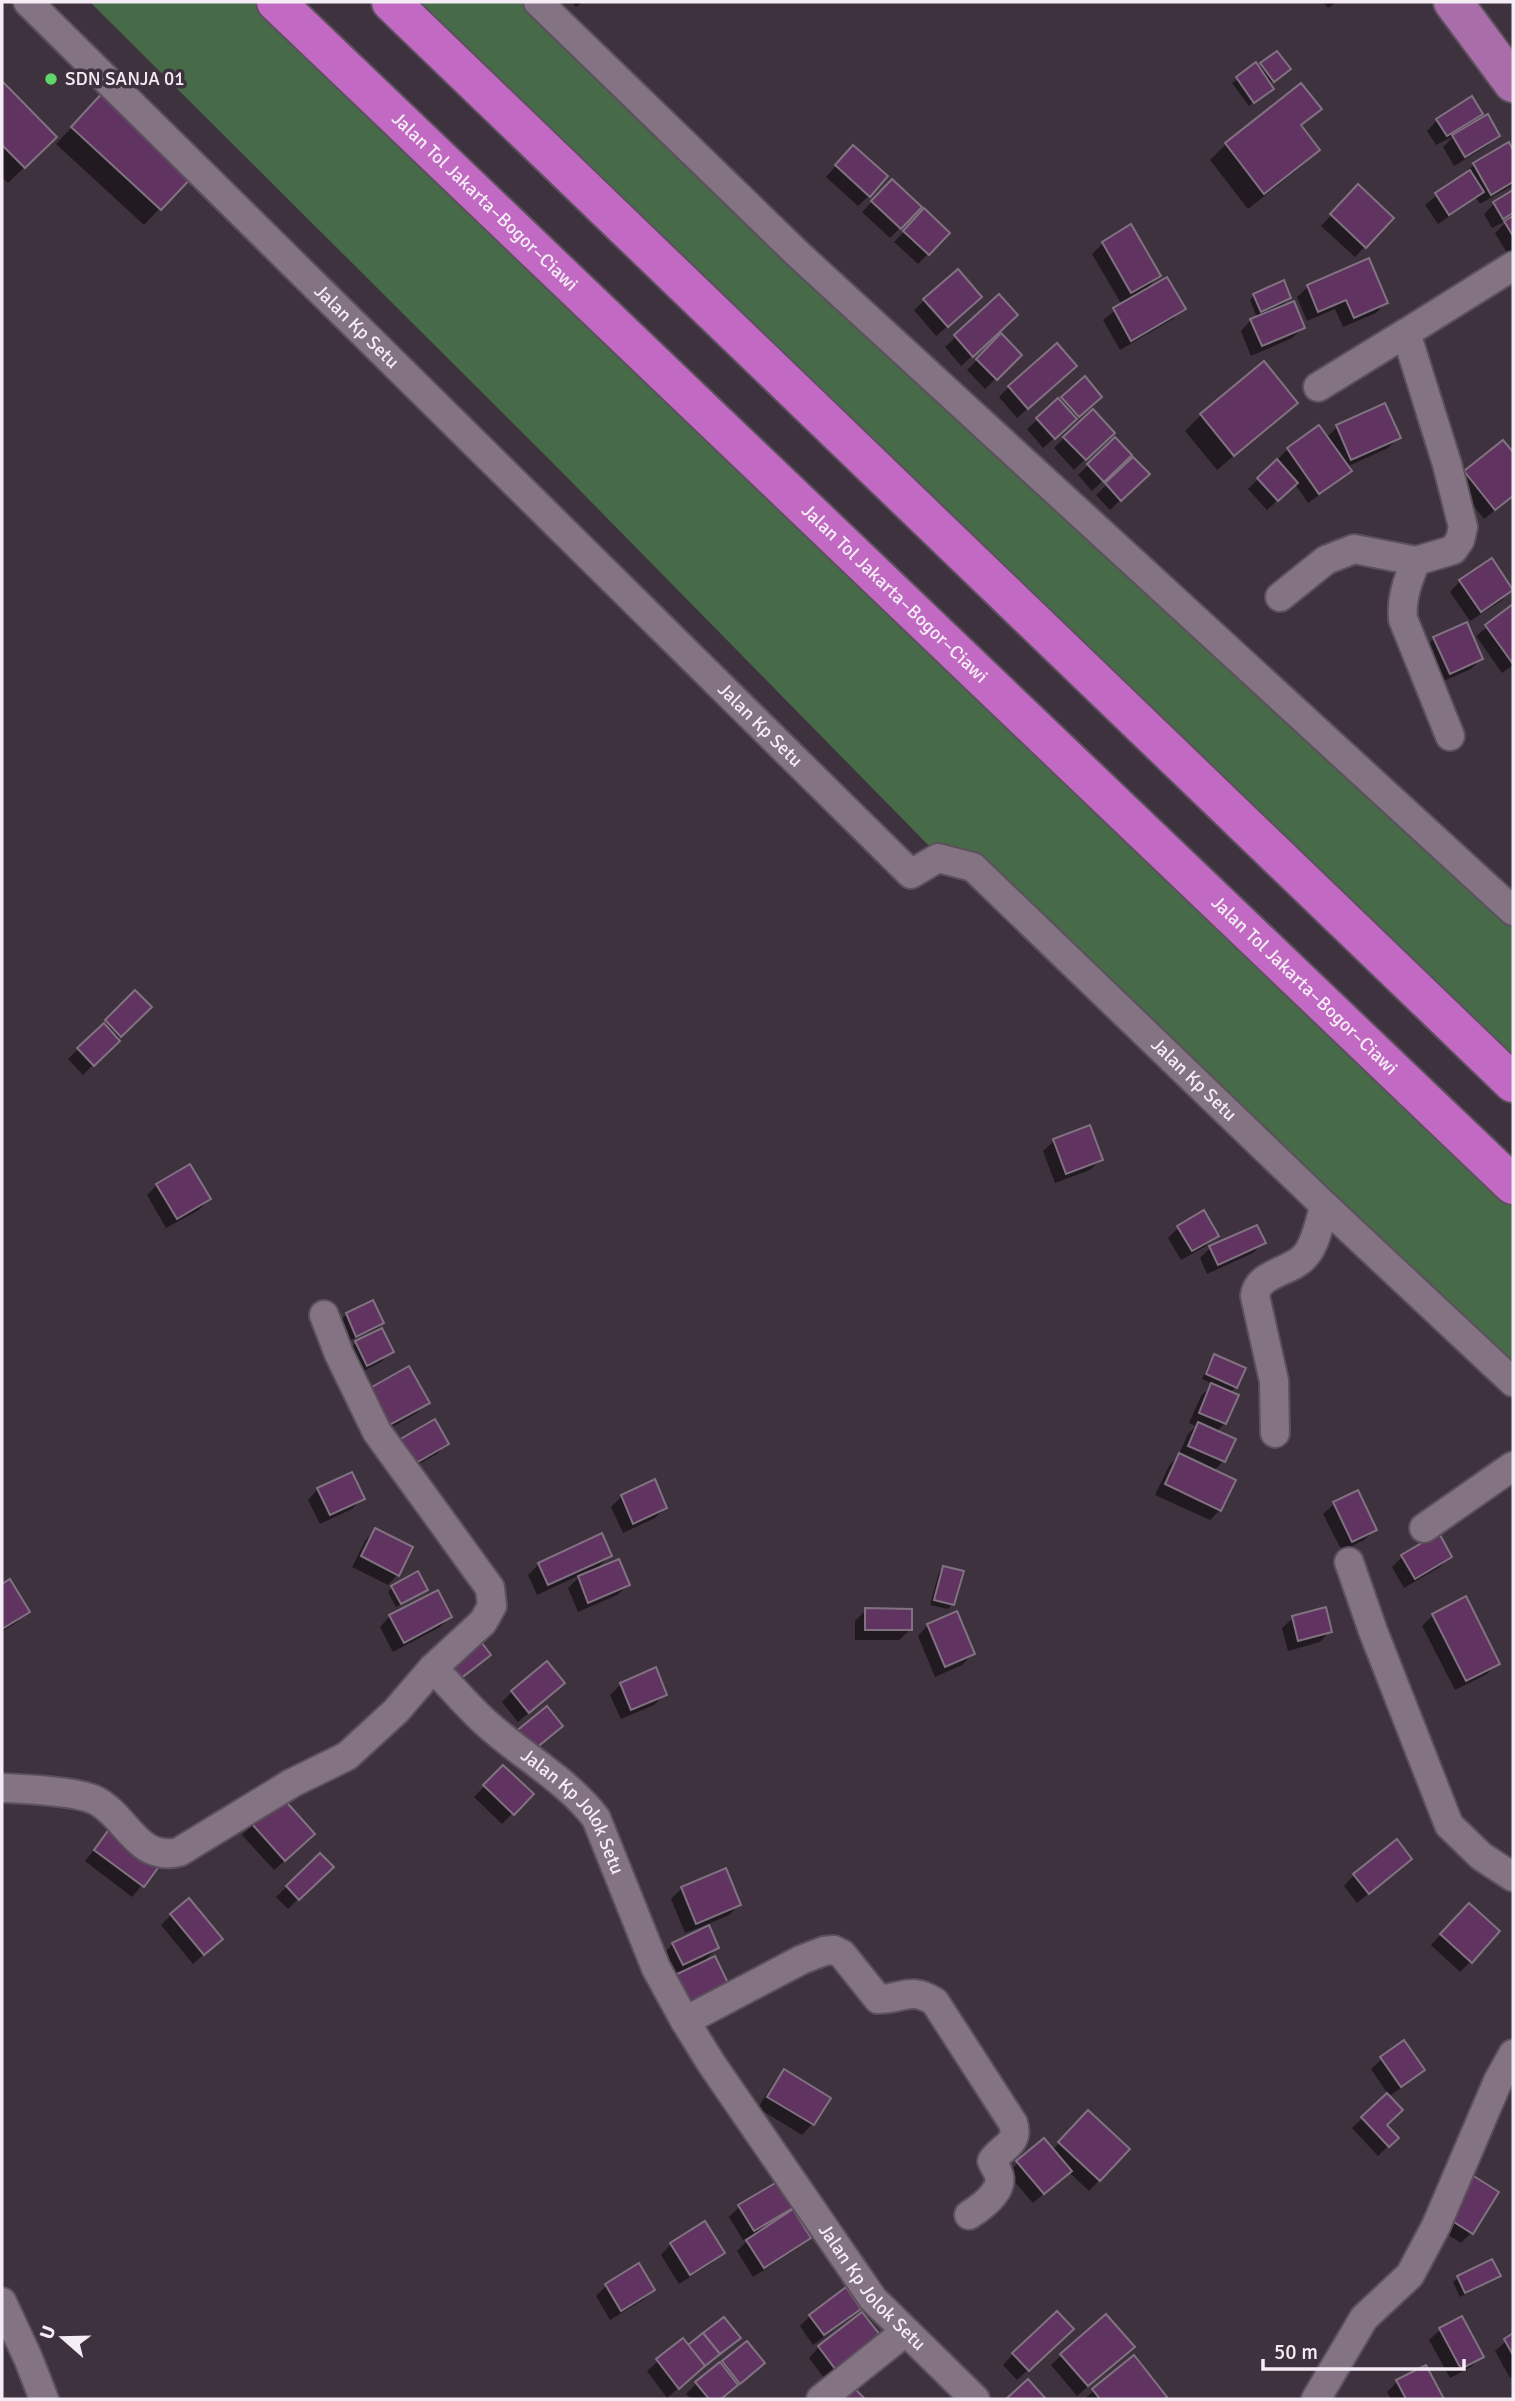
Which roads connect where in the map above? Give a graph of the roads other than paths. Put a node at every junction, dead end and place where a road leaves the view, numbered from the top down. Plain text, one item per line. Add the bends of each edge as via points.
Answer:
1 (28, 2) edge
2 (276, 2) edge
3 (391, 2) edge
4 (538, 2) edge
5 (1452, 2) edge
6 (1513, 83) edge
7 (1513, 266) edge
8 (1406, 333) junction
9 (1318, 387) dead end
10 (1416, 561) junction
11 (1280, 597) dead end
12 (1450, 736) dead end
13 (1513, 911) edge
14 (1513, 1083) edge
15 (1513, 1185) edge
16 (1325, 1206) junction
17 (324, 1315) dead end
18 (1513, 1382) edge
19 (1275, 1433) dead end
20 (1513, 1466) edge
21 (1424, 1528) dead end
22 (1349, 1562) dead end
23 (433, 1668) junction
24 (2, 1788) edge
25 (1513, 1877) edge
26 (685, 2021) junction
27 (1513, 2054) edge
28 (969, 2215) dead end
29 (2, 2302) edge
30 (905, 2332) junction
31 (44, 2399) edge
32 (821, 2399) edge
33 (975, 2399) edge
34 (1316, 2399) edge

1 - 16 street, Jalan Kp Setu via 911,874 938,858 972,867
2 - 15 highway, Jalan Tol Jakarta–Bogor–Ciawi
3 - 14 highway
4 - 13 street via 800,256
5 - 6 main road
7 - 8 street
8 - 9 street
8 - 10 street via 1463,527 1453,551
10 - 11 street via 1354,550 1326,560
10 - 12 street via 1405,591 1402,619
16 - 18 street
16 - 19 street via 1304,1258 1261,1282 1256,1290 1274,1381
17 - 23 street via 377,1432 490,1588 492,1606 483,1622
20 - 21 street
22 - 25 street via 1449,1825 1480,1857
23 - 24 street via 396,1711 346,1756 292,1783 179,1852 152,1852 112,1811 93,1799
23 - 26 street, Jalan Kp Jolok Setu via 486,1723 569,1788 596,1818 656,1968
26 - 28 street via 801,1960 834,1950 878,1999 919,1993 935,2002 1016,2130 1012,2144 992,2161 999,2176 997,2187 985,2204
26 - 30 street, Jalan Kp Jolok Setu via 873,2300
27 - 34 street via 1410,2275 1364,2318
29 - 31 street
30 - 32 street
30 - 33 street, Jalan Kp Jolok Setu

